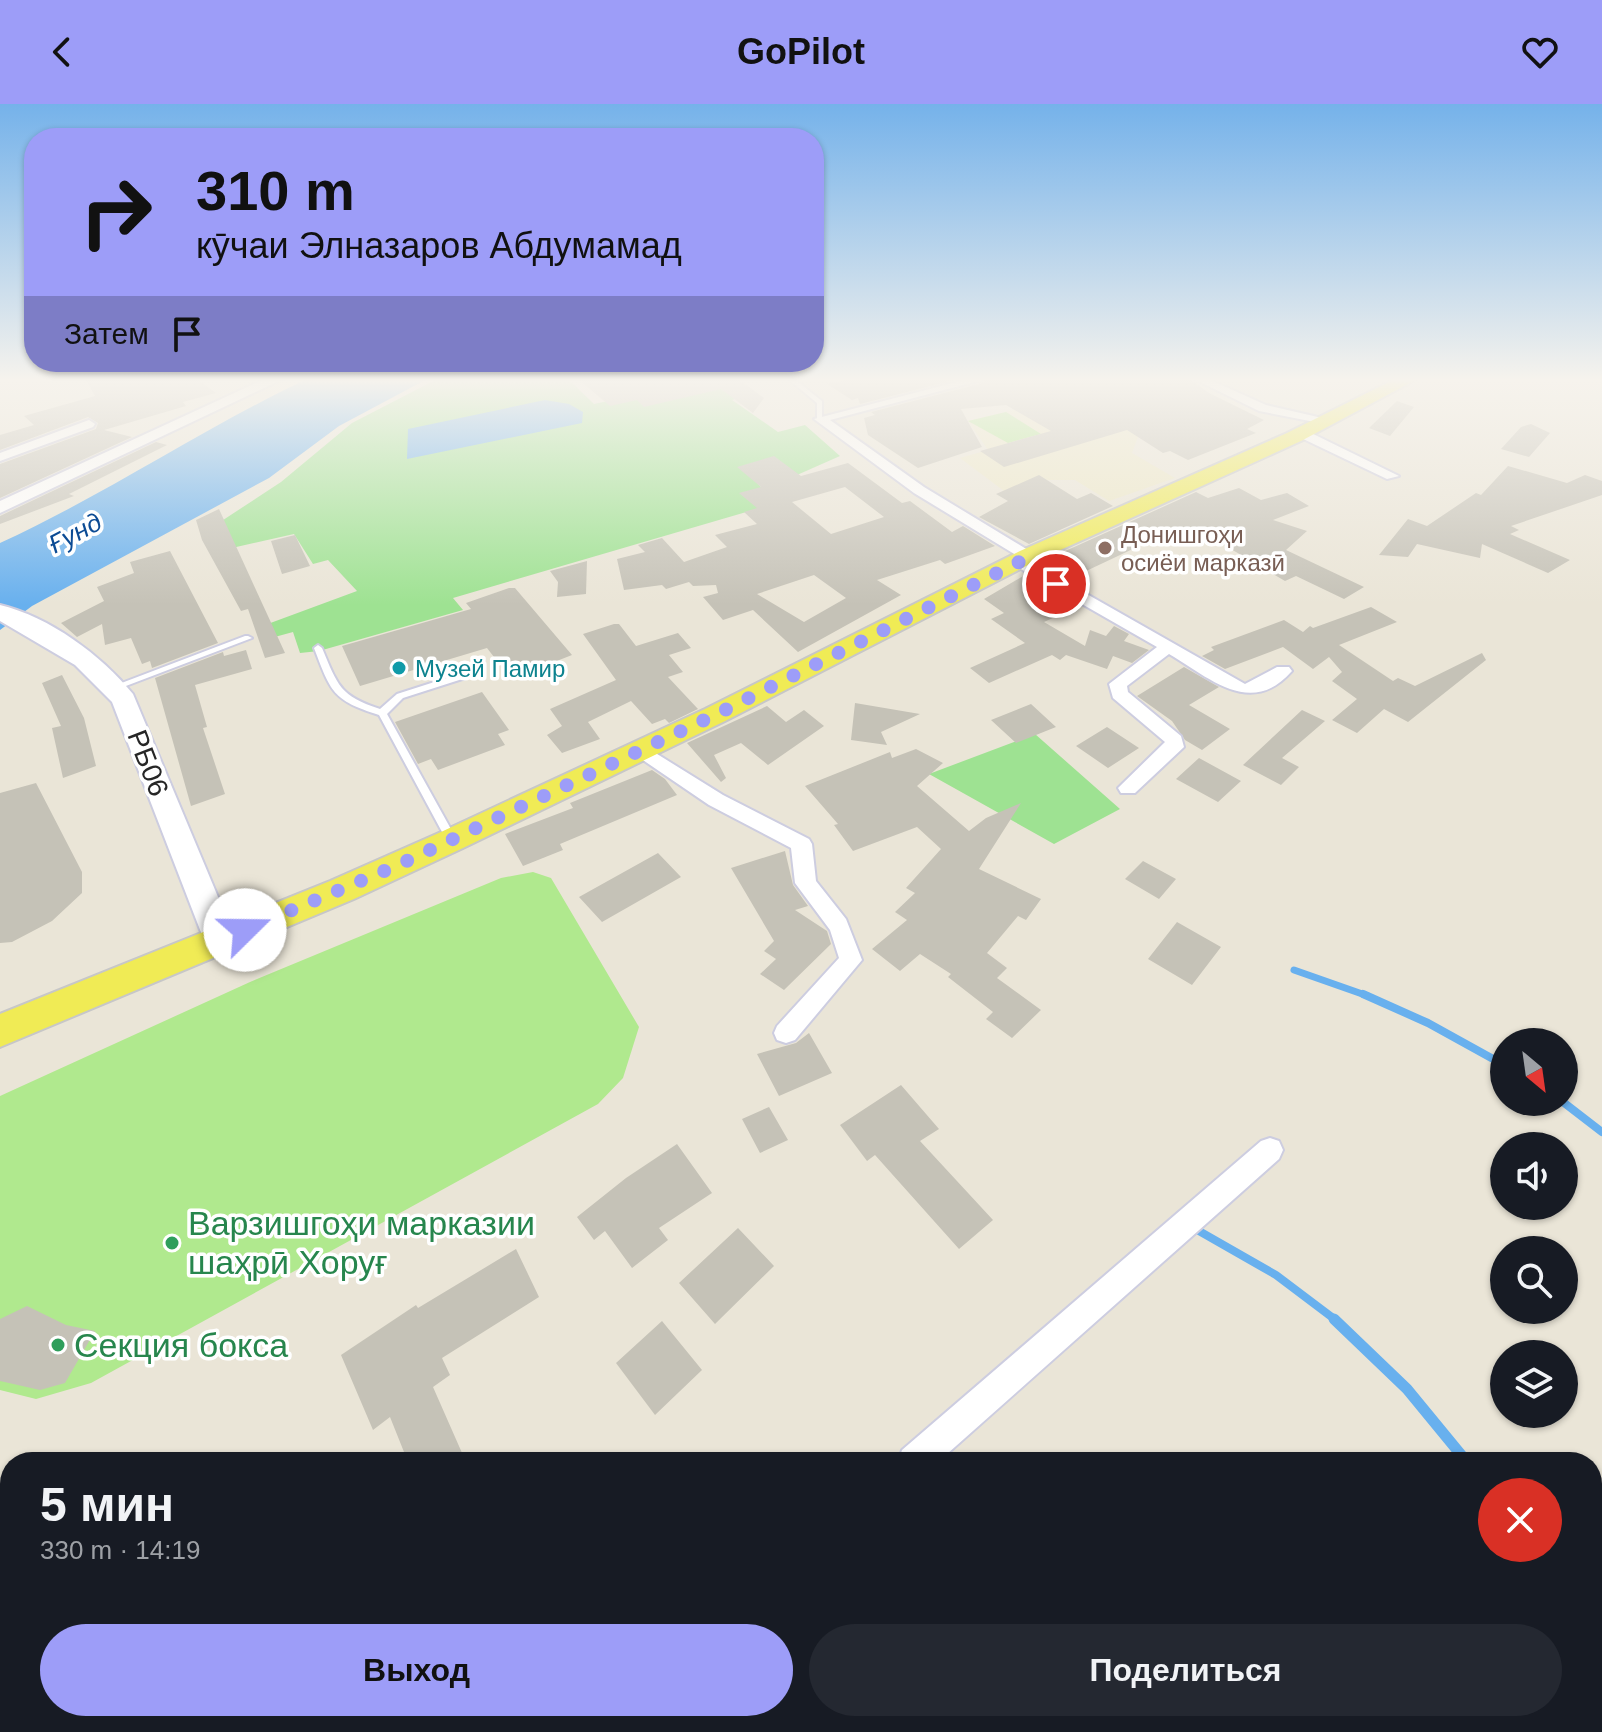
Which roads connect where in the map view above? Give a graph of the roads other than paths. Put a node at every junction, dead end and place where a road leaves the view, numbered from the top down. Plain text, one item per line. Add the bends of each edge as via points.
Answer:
1 (116, 454) edge
2 (869, 454) edge
3 (1255, 454) edge
4 (1345, 454) edge
5 (1392, 476) dead end
6 (0, 508) edge
7 (1024, 559) junction
8 (0, 612) edge
9 (248, 638) dead end
10 (1168, 647) junction
11 (318, 648) dead end
12 (478, 671) dead end
13 (1283, 671) dead end
14 (115, 687) junction
15 (382, 713) junction
16 (641, 750) junction
17 (1128, 788) dead end
18 (452, 840) junction
19 (220, 940) junction
20 (0, 1031) edge
21 (786, 1033) dead end
22 (1270, 1150) dead end
23 (925, 1452) edge

1 - 6 street
2 - 7 street
3 - 7 main road
4 - 5 street
7 - 10 street
7 - 16 main road
8 - 14 main road, РБ06 / РБ06 via 100,670
9 - 14 lane
10 - 13 street via 1242,689 1254,689
10 - 17 street via 1118,684 1119,694 1174,740 1175,747
11 - 15 lane via 346,702
12 - 15 lane via 400,696
14 - 19 main road, РБ06 / РБ06
15 - 18 lane
16 - 18 main road
16 - 21 street via 716,800 802,844 799,868 812,896 838,924 851,960
18 - 19 main road
19 - 20 main road
22 - 23 street

